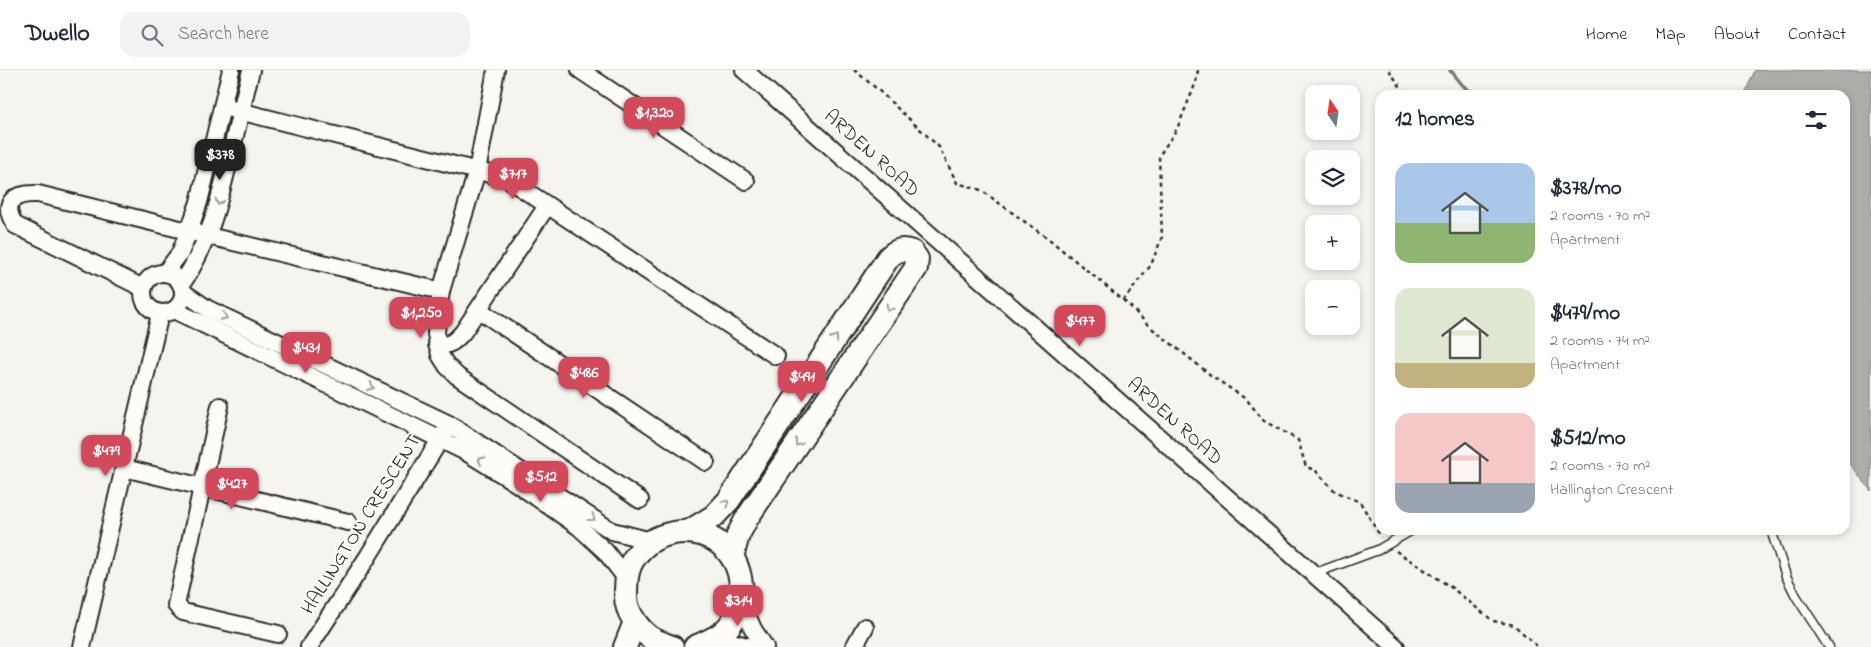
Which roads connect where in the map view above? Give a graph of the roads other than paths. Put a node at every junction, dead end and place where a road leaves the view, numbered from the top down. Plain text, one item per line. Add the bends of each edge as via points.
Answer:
1 (231, 70) edge
2 (251, 70) edge
3 (496, 70) edge
4 (580, 70) edge
5 (744, 70) edge
6 (223, 107) junction
7 (241, 112) junction
8 (477, 171) junction
9 (746, 181) dead end
10 (547, 206) junction
11 (189, 231) junction
12 (208, 236) junction
13 (165, 273) junction
14 (143, 288) junction
15 (182, 288) junction
16 (441, 291) junction
17 (479, 310) junction
18 (167, 312) junction
19 (437, 345) junction
20 (776, 356) dead end
21 (220, 406) dead end
22 (449, 424) junction
23 (440, 440) junction
24 (706, 462) dead end
25 (124, 468) junction
26 (202, 486) junction
27 (640, 500) dead end
28 (348, 522) dead end
29 (688, 532) junction
30 (1403, 535) edge
31 (1773, 535) edge
32 (651, 541) junction
33 (732, 557) junction
34 (1313, 574) junction
35 (626, 578) junction
36 (741, 601) junction
37 (634, 622) junction
38 (865, 627) dead end
39 (278, 634) dead end
40 (716, 638) junction
41 (82, 647) edge
42 (310, 647) edge
43 (625, 647) edge
44 (672, 647) edge
45 (695, 647) edge
46 (751, 647) edge
47 (765, 647) edge
48 (854, 647) edge
49 (1396, 647) edge
50 (1829, 647) edge

1 - 6 street
2 - 7 street
3 - 8 street
4 - 9 street
5 - 34 street, ARDEN ROAD
6 - 7 street
6 - 11 street
7 - 8 street
7 -> 12 street via 219,205
8 - 10 street via 506,178
8 - 16 street
10 - 17 street
10 - 20 street
11 - 12 street
11 - 13 street via 180,253
11 - 14 street via 38,194 24,193 11,201 9,217 14,225
12 - 15 street
12 - 16 street
13 - 14 street via 151,276
13 - 15 street via 177,279
14 - 18 street via 144,302 153,312
15 - 18 street via 182,299
15 -> 22 street via 208,309
16 - 19 street
17 - 19 street via 454,343
17 - 24 street
18 - 23 street
18 - 25 street
19 - 27 street via 447,366 457,376
21 - 26 street
22 - 23 street, HALLINGTON CRESCENT
22 -> 32 street via 612,531
35 -> 23 street via 580,527 493,468
23 - 42 street, HALLINGTON CRESCENT
25 - 26 street
25 - 41 street
26 - 28 street
26 - 39 street via 176,605 183,612
29 - 32 main road via 672,532
29 - 33 main road via 716,541
29 -> 33 main road via 714,516 729,500 888,258 900,250 912,252 917,259 916,268 747,518
30 - 34 lane via 1378,550
31 - 50 lane via 1796,596
32 - 35 main road via 634,557
33 - 36 main road via 741,578
34 - 49 street, ARDEN ROAD
35 - 37 main road via 626,601
36 - 40 main road via 732,622
36 - 47 street
37 - 43 main road
37 - 44 main road via 651,638
38 - 48 street
40 - 45 main road
40 - 46 street

